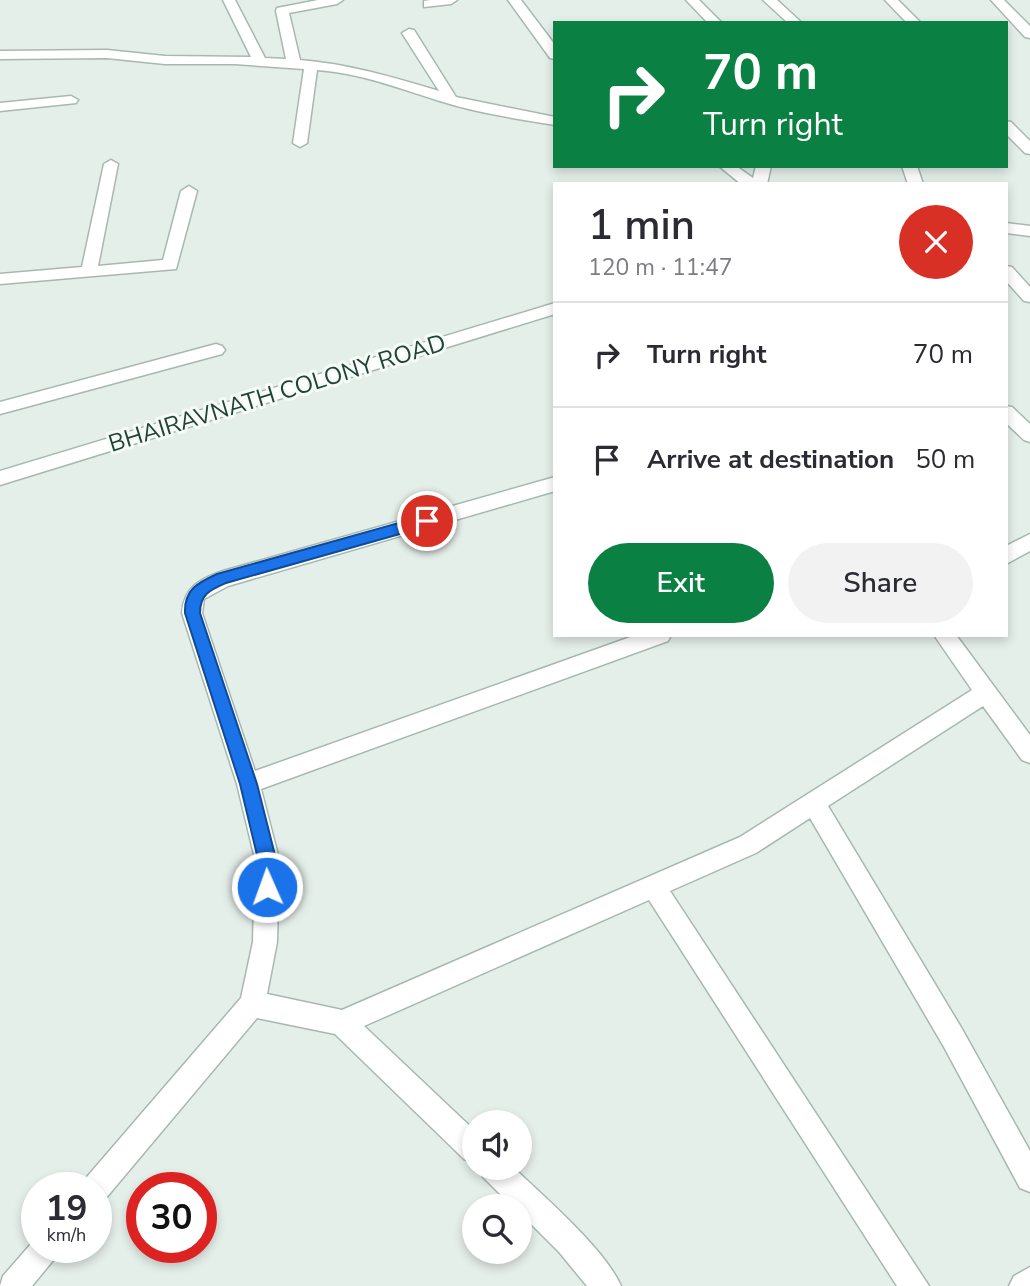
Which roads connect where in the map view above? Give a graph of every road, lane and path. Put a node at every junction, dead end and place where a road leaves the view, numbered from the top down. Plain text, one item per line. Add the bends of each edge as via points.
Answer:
1 (229, 0) edge
2 (337, 0) edge
3 (451, 0) edge
4 (514, 0) edge
5 (692, 0) edge
6 (769, 0) edge
7 (891, 0) edge
8 (997, 0) edge
9 (429, 4) dead end
10 (714, 21) edge
11 (794, 21) edge
12 (913, 21) edge
13 (409, 33) dead end
14 (1030, 34) edge
15 (553, 52) edge
16 (0, 55) edge
17 (260, 62) junction
18 (294, 64) junction
19 (311, 65) junction
20 (71, 100) dead end
21 (451, 100) junction
22 (0, 107) edge
23 (553, 121) edge
24 (1008, 127) edge
25 (300, 143) dead end
26 (1030, 150) edge
27 (111, 164) dead end
28 (729, 168) edge
29 (748, 182) edge
30 (189, 191) dead end
31 (1008, 228) edge
32 (1030, 231) edge
33 (89, 272) junction
34 (1008, 273) edge
35 (0, 279) edge
36 (1030, 297) edge
37 (553, 309) edge
38 (216, 350) dead end
39 (0, 408) edge
40 (1008, 414) edge
41 (1030, 435) edge
42 (0, 478) edge
43 (553, 485) edge
44 (1030, 542) edge
45 (1008, 555) edge
46 (655, 637) edge
47 (945, 637) edge
48 (986, 693) junction
49 (1030, 753) edge
50 (248, 784) junction
51 (814, 803) junction
52 (653, 886) junction
53 (252, 1004) junction
54 (342, 1023) junction
55 (462, 1138) edge
56 (110, 1172) edge
57 (1030, 1178) edge
58 (506, 1180) edge
59 (32, 1263) edge
60 (1030, 1282) edge
61 (13, 1286) edge
62 (606, 1286) edge
63 (914, 1286) edge
64 (1024, 1286) edge

1 - 17 street
2 - 18 street via 282,11
3 - 9 street
4 - 15 street
5 - 10 street
6 - 11 street
7 - 12 street
8 - 14 street
13 - 21 street
16 - 17 street via 107,54
17 - 18 street
18 - 19 street
19 - 21 street via 373,75
19 - 25 street
20 - 22 street
21 - 23 street
24 - 26 street
27 - 33 street
28 - 29 street
30 - 33 street via 170,265
31 - 32 street
33 - 35 street
34 - 36 street
37 - 42 street, BHAIRAVNATH COLONY ROAD
38 - 39 street
40 - 41 street
43 - 50 street via 202,587 192,600 192,613
44 - 45 street
46 - 50 street
47 - 48 street
48 - 49 street
48 - 51 street
50 - 53 street via 267,859 265,942
51 - 52 street via 748,845
51 - 57 street
52 - 54 street
52 - 63 street
53 - 54 street
53 - 56 street
54 - 55 street
58 - 62 street via 569,1241
59 - 61 street
60 - 64 street

